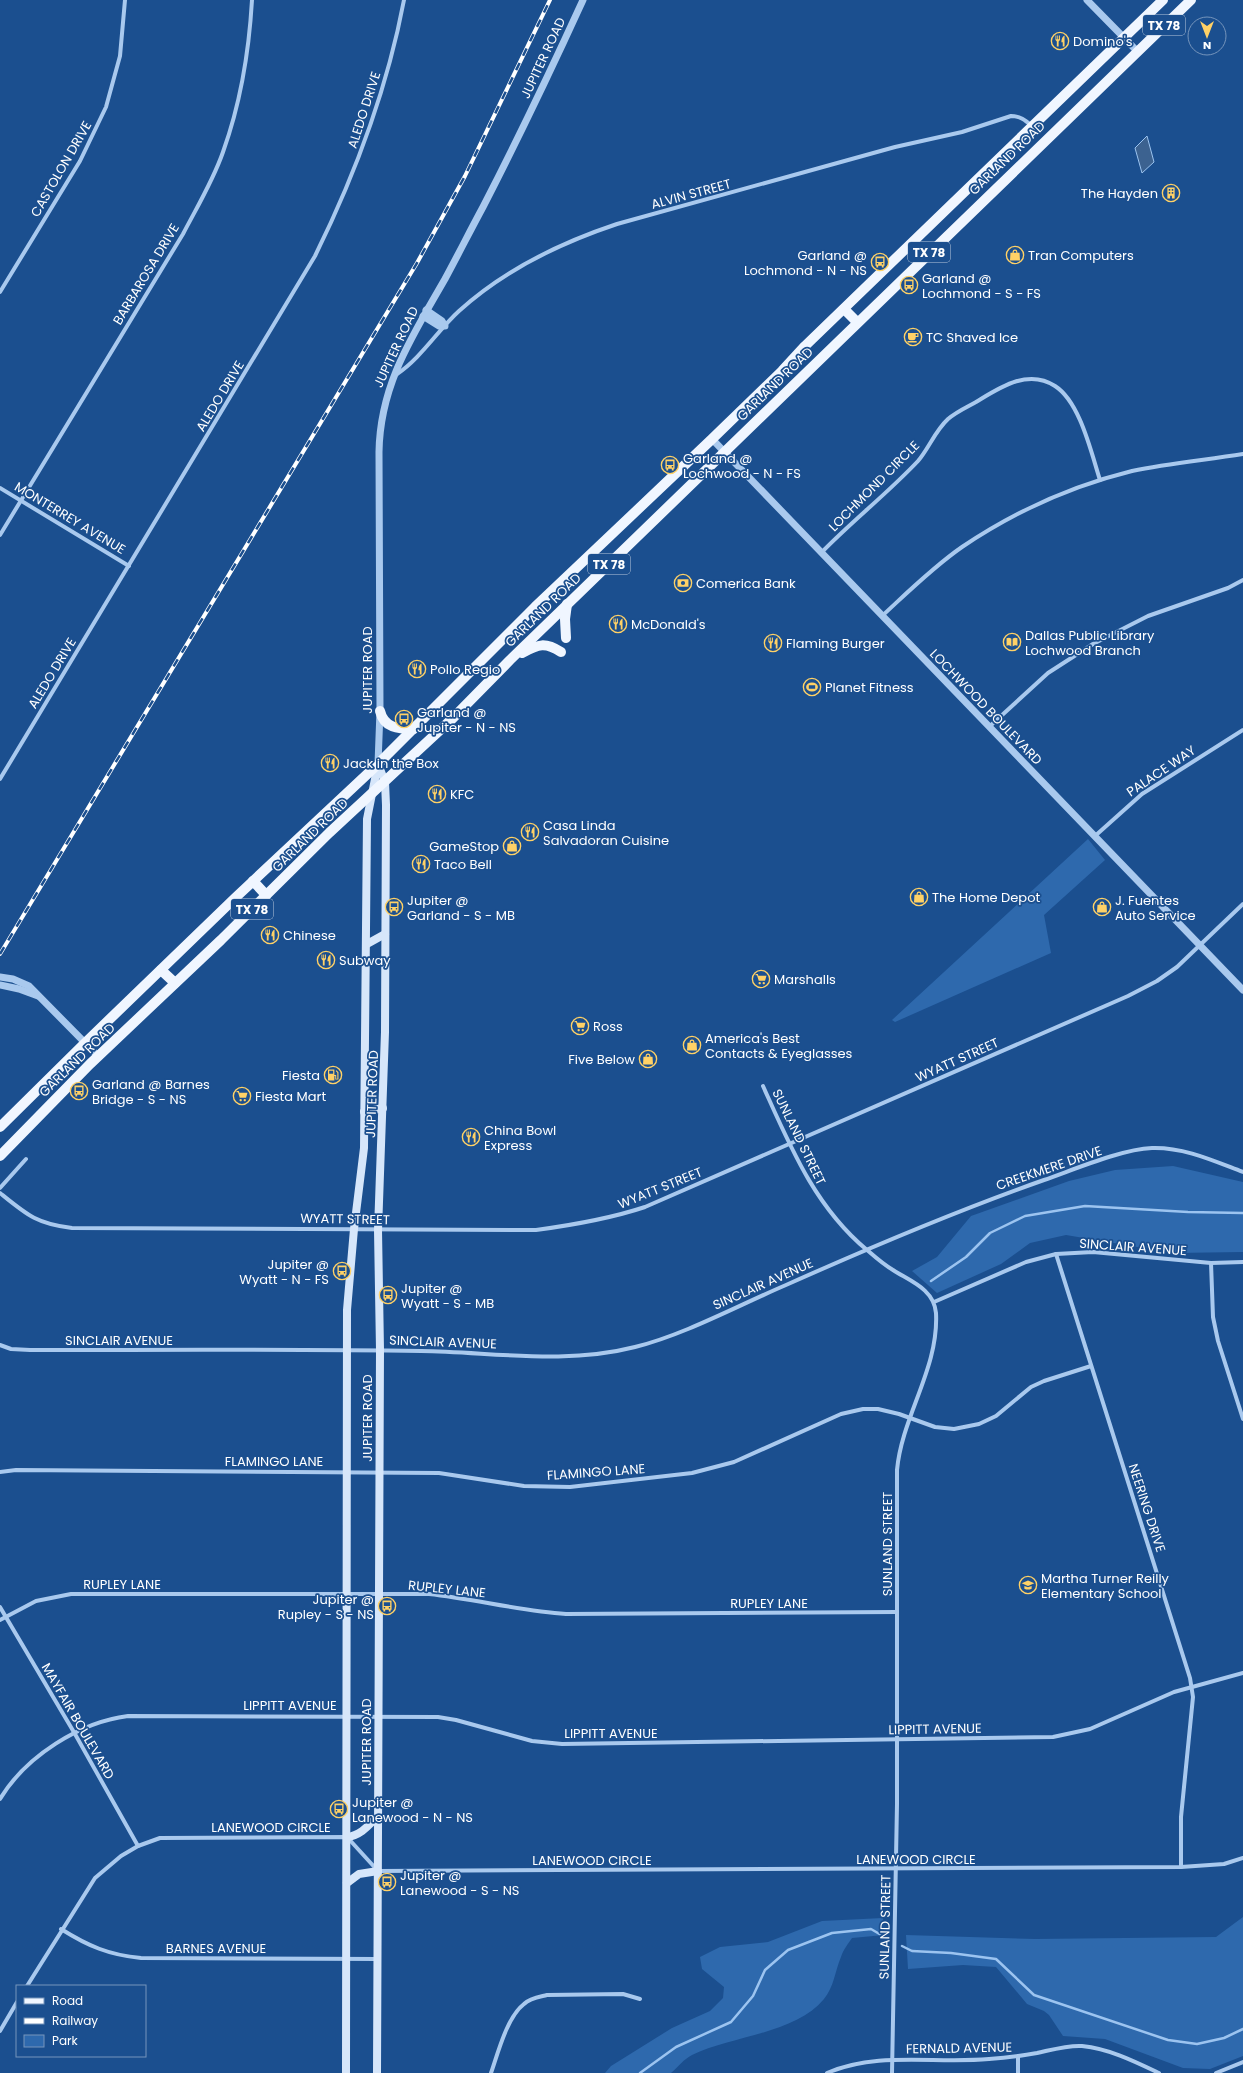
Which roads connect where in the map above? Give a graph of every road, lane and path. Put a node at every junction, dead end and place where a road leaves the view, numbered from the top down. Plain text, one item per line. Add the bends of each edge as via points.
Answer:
1 (125, 0) edge
2 (252, 0) edge
3 (404, 0) edge
4 (584, 0) edge
5 (1087, 0) edge
6 (1163, 0) edge
7 (1191, 0) edge
8 (1124, 38) junction
9 (1137, 51) junction
10 (1032, 127) junction
11 (1044, 140) junction
12 (0, 292) edge
13 (844, 309) junction
14 (425, 313) junction
15 (857, 322) junction
16 (445, 326) junction
17 (392, 377) junction
18 (712, 439) junction
19 (724, 453) junction
20 (1243, 454) edge
21 (1100, 480) junction
22 (0, 488) edge
23 (21, 500) junction
24 (0, 535) edge
25 (821, 554) junction
26 (129, 566) junction
27 (1243, 580) edge
28 (567, 604) junction
29 (882, 616) junction
30 (566, 638) dead end
31 (561, 652) dead end
32 (510, 660) junction
33 (380, 711) junction
34 (990, 727) junction
35 (414, 729) junction
36 (1243, 730) edge
37 (378, 764) junction
38 (0, 779) edge
39 (385, 782) junction
40 (371, 795) junction
41 (1094, 836) junction
42 (253, 881) junction
43 (266, 895) junction
44 (1243, 904) edge
45 (385, 934) junction
46 (367, 944) junction
47 (1200, 945) junction
48 (161, 970) junction
49 (0, 977) edge
50 (176, 984) junction
51 (0, 985) edge
52 (1243, 990) edge
53 (40, 996) junction
54 (85, 1043) junction
55 (98, 1056) junction
56 (763, 1086) dead end
57 (383, 1108) junction
58 (364, 1112) junction
59 (0, 1127) edge
60 (789, 1144) junction
61 (0, 1156) edge
62 (26, 1159) dead end
63 (1243, 1172) edge
64 (0, 1188) edge
65 (0, 1193) edge
66 (354, 1229) junction
67 (378, 1230) junction
68 (866, 1250) junction
69 (1056, 1254) junction
70 (1243, 1262) edge
71 (1211, 1264) junction
72 (934, 1302) junction
73 (0, 1346) edge
74 (346, 1349) junction
75 (380, 1350) junction
76 (1091, 1366) junction
77 (910, 1419) junction
78 (1243, 1419) edge
79 (0, 1472) edge
80 (346, 1472) junction
81 (379, 1472) junction
82 (346, 1593) junction
83 (379, 1593) junction
84 (0, 1607) edge
85 (896, 1612) junction
86 (6, 1617) junction
87 (0, 1620) edge
88 (1243, 1674) edge
89 (1192, 1687) junction
90 (346, 1715) junction
91 (378, 1716) junction
92 (75, 1734) junction
93 (896, 1739) junction
94 (0, 1798) edge
95 (378, 1816) junction
96 (347, 1837) junction
97 (138, 1846) junction
98 (1243, 1858) edge
99 (1181, 1867) junction
100 (895, 1870) junction
101 (378, 1871) junction
102 (347, 1883) junction
103 (61, 1929) junction
104 (346, 1958) junction
105 (378, 1959) junction
106 (28, 1985) edge
107 (640, 1999) dead end
108 (16, 2004) edge
109 (0, 2031) edge
110 (1018, 2056) junction
111 (892, 2059) junction
112 (1243, 2062) edge
113 (346, 2073) edge
114 (377, 2073) edge
115 (491, 2073) edge
116 (827, 2073) edge
117 (892, 2073) edge
118 (1018, 2073) edge
119 (1159, 2073) edge
120 (1216, 2073) edge

1 - 12 street, CASTOLON DRIVE via 120,56 106,107 80,161
2 - 23 street, BARBAROSA DRIVE via 242,87 223,153 209,185 183,234
3 - 26 street, ALEDO DRIVE via 393,51 370,129 331,223 295,291
4 - 14 street, JUPITER ROAD via 521,133
5 - 8 street
6 - 8 main road, GARLAND ROAD / TX 78
7 - 9 main road, GARLAND ROAD / TX 78
8 - 9 street
8 - 10 main road, GARLAND ROAD / TX 78
9 - 11 main road, GARLAND ROAD / TX 78
10 - 11 main road
10 - 13 main road, GARLAND ROAD / TX 78
10 - 16 street, ALVIN STREET via 1024,119 1011,116 962,132 895,147 576,238 514,271 471,302
11 - 15 main road, GARLAND ROAD / TX 78
13 - 15 main road
13 - 18 main road, GARLAND ROAD / TX 78
14 - 16 street via 439,326
14 - 17 street, JUPITER ROAD
15 - 19 main road, GARLAND ROAD / TX 78
16 - 17 street, ALVIN STREET
17 - 33 street, JUPITER ROAD via 379,430
18 - 19 street, LOCHWOOD BOULEVARD
18 - 35 main road, GARLAND ROAD / TX 78 via 535,607
19 - 25 street, LOCHWOOD BOULEVARD
19 - 28 main road, GARLAND ROAD / TX 78
20 - 21 street via 1161,466
21 - 25 street, LOCHMOND CIRCLE via 1077,415 1068,398 1054,385 1036,380 1006,384 948,419 918,460
21 - 29 street via 1062,493 997,525 946,559
22 - 23 street, MONTERREY AVENUE
23 - 24 street, BARBAROSA DRIVE
23 - 26 street, MONTERREY AVENUE
25 - 29 street, LOCHWOOD BOULEVARD
26 - 38 street, ALEDO DRIVE
27 - 34 street via 1228,588 1148,616 1093,644 1040,680
28 - 30 main road
28 - 32 main road, GARLAND ROAD / TX 78
29 - 34 street, LOCHWOOD BOULEVARD
31 - 32 main road via 550,645 542,645 533,647
32 - 39 main road, GARLAND ROAD / TX 78
33 - 35 main road via 382,718 389,725 400,729
33 - 37 street, JUPITER ROAD
34 - 41 street, LOCHWOOD BOULEVARD
35 - 37 main road, GARLAND ROAD / TX 78
36 - 41 street, PALACE WAY via 1142,794
37 - 39 main road, JUPITER ROAD
37 - 40 main road, JUPITER ROAD
37 - 42 main road, GARLAND ROAD / TX 78
39 - 40 main road, GARLAND ROAD / TX 78
39 - 45 main road, JUPITER ROAD
40 - 43 main road, GARLAND ROAD / TX 78 via 328,833
40 - 46 main road, JUPITER ROAD via 368,819
41 - 47 street, LOCHWOOD BOULEVARD
42 - 43 main road
42 - 48 main road, GARLAND ROAD / TX 78
43 - 50 main road, GARLAND ROAD / TX 78
44 - 47 street, WYATT STREET
45 - 46 main road
45 - 57 main road, JUPITER ROAD
46 - 58 main road, JUPITER ROAD
47 - 52 street, LOCHWOOD BOULEVARD
47 - 60 street, WYATT STREET via 1177,967 1128,996
48 - 50 main road
48 - 54 main road, GARLAND ROAD / TX 78
49 - 53 street via 29,986
50 - 55 main road, GARLAND ROAD / TX 78
51 - 53 street
53 - 54 street
54 - 55 street
54 - 59 main road, GARLAND ROAD / TX 78
55 - 61 main road, GARLAND ROAD / TX 78
56 - 60 street, SUNLAND STREET
57 - 58 main road
57 - 67 main road, JUPITER ROAD
58 - 66 main road, JUPITER ROAD via 362,1163
60 - 67 street, WYATT STREET via 645,1207 578,1225 536,1230
60 - 68 street, SUNLAND STREET via 804,1176 819,1198 842,1228
62 - 64 street
63 - 68 street, CREEKMERE DRIVE via 1181,1150 1150,1147 1113,1156 982,1202
65 - 66 street, WYATT STREET via 33,1219 50,1225 72,1228
66 - 67 street, WYATT STREET
66 - 74 main road, JUPITER ROAD
67 - 75 main road, JUPITER ROAD
68 - 72 street, SUNLAND STREET via 892,1270 918,1285
68 - 75 street, SINCLAIR AVENUE via 638,1347 603,1354 535,1356
69 - 71 street, SINCLAIR AVENUE via 1093,1252
69 - 72 street, SINCLAIR AVENUE via 1026,1262
69 - 76 street, NEERING DRIVE
70 - 71 street, SINCLAIR AVENUE
71 - 78 street via 1213,1317
72 - 77 street, SUNLAND STREET via 935,1333 931,1355
73 - 74 street, SINCLAIR AVENUE via 30,1350
74 - 75 street, SINCLAIR AVENUE
74 - 80 main road, JUPITER ROAD
75 - 81 main road, JUPITER ROAD
76 - 77 street, FLAMINGO LANE via 1031,1387 996,1416 978,1424 954,1429 935,1427
76 - 89 street, NEERING DRIVE
77 - 81 street, FLAMINGO LANE via 878,1409 863,1408 840,1414 734,1462 706,1470 570,1486 524,1486 460,1475
77 - 85 street, SUNLAND STREET via 897,1470
79 - 80 street, FLAMINGO LANE
80 - 81 street, FLAMINGO LANE
80 - 82 main road, JUPITER ROAD
81 - 83 main road, JUPITER ROAD
82 - 83 street, RUPLEY LANE
82 - 86 street, RUPLEY LANE via 71,1594 36,1601
82 - 90 main road, JUPITER ROAD
83 - 85 street, RUPLEY LANE via 458,1597 517,1609 566,1614
83 - 91 main road, JUPITER ROAD
84 - 86 street, MAYFAIR BOULEVARD
85 - 93 street, SUNLAND STREET
86 - 87 street, RUPLEY LANE
86 - 92 street, MAYFAIR BOULEVARD
88 - 89 street, LIPPITT AVENUE
89 - 93 street, LIPPITT AVENUE via 1174,1692 1090,1729 1066,1735 1039,1739
89 - 99 street, NEERING DRIVE via 1181,1817
90 - 91 street, LIPPITT AVENUE
90 - 92 street, LIPPITT AVENUE via 128,1716 96,1723
90 - 96 main road, JUPITER ROAD
91 - 93 street, LIPPITT AVENUE via 438,1717 532,1741 562,1744
91 - 95 main road, JUPITER ROAD
92 - 94 street, LIPPITT AVENUE via 39,1754 17,1775
92 - 97 street, MAYFAIR BOULEVARD
93 - 100 street, SUNLAND STREET
95 - 96 main road via 365,1830
95 - 101 main road, JUPITER ROAD
96 - 97 street, LANEWOOD CIRCLE via 169,1837
96 - 101 street, LANEWOOD CIRCLE
96 - 102 main road, JUPITER ROAD
97 - 103 street, LANEWOOD CIRCLE via 95,1878
98 - 99 street, LANEWOOD CIRCLE via 1224,1864
99 - 100 street, LANEWOOD CIRCLE
100 - 101 street, LANEWOOD CIRCLE
100 - 111 street, SUNLAND STREET
101 - 102 main road via 359,1874
101 - 105 main road, JUPITER ROAD
102 - 104 main road, JUPITER ROAD
103 - 104 street, BARNES AVENUE via 85,1944 117,1956
103 - 106 street, LANEWOOD CIRCLE
104 - 105 street, BARNES AVENUE
104 - 113 main road, JUPITER ROAD
105 - 114 main road, JUPITER ROAD
107 - 115 street via 623,1994 535,1997 523,2004 508,2027
108 - 109 street
110 - 111 street, FERNALD AVENUE via 957,2060
110 - 118 street
110 - 119 street, FERNALD AVENUE via 1080,2046 1103,2049
111 - 116 street, FERNALD AVENUE via 863,2062
111 - 117 street, SUNLAND STREET
112 - 120 street

